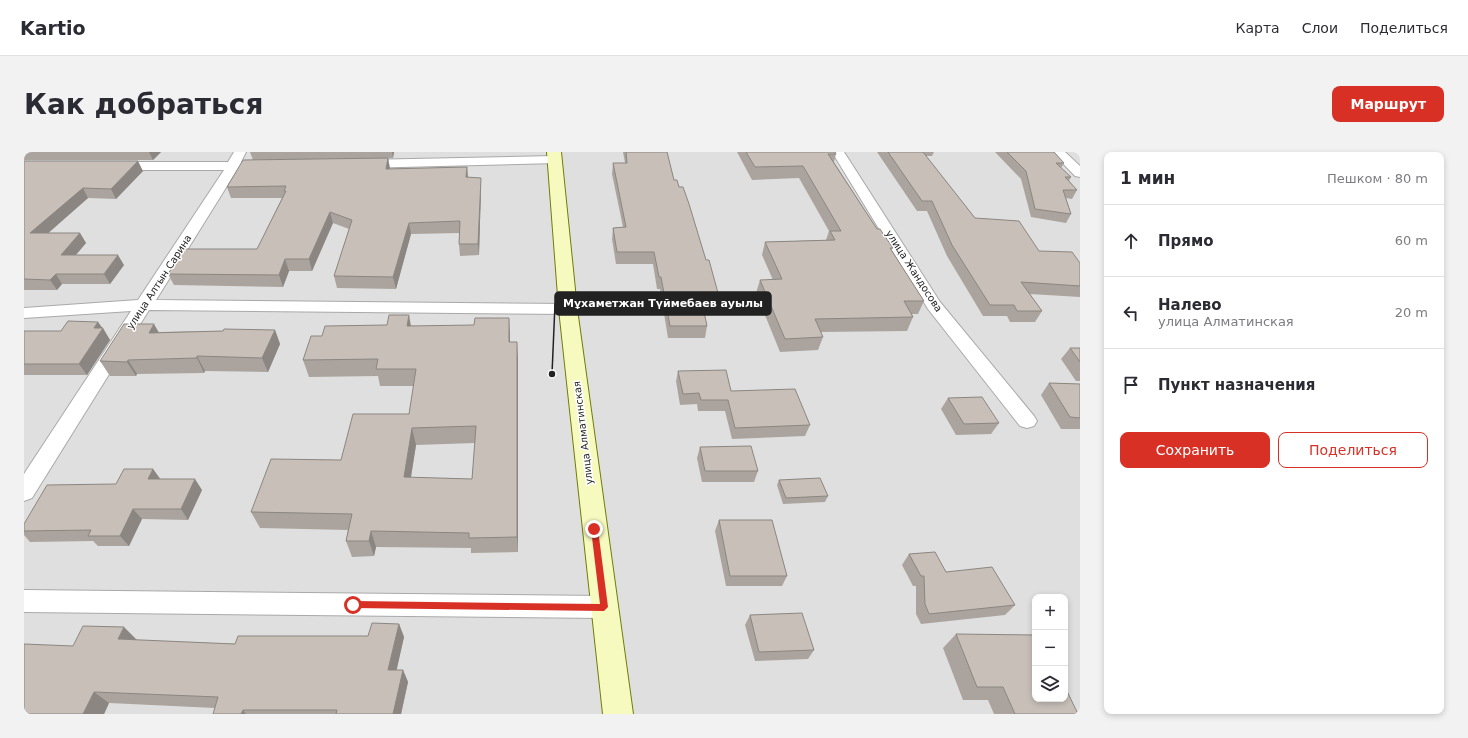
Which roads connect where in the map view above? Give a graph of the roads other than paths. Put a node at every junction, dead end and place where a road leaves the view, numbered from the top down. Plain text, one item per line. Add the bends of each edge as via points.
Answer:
1 (838, 152) edge
2 (1058, 152) edge
3 (554, 156) edge
4 (236, 159) edge
5 (350, 164) edge
6 (280, 165) edge
7 (102, 166) edge
8 (1080, 174) edge
9 (144, 305) junction
10 (568, 309) junction
11 (24, 313) edge
12 (1028, 421) dead end
13 (24, 492) edge
14 (24, 601) edge
15 (604, 607) junction
16 (618, 714) edge

1 - 12 street, улица Жандосова via 934,305
2 - 8 street
3 - 5 street
3 - 10 street, улица Алматинская
4 - 6 street
4 - 7 street
4 - 9 street, улица Алтын Сарина
9 - 10 street
9 - 11 street
9 - 13 street, улица Алтын Сарина
10 - 15 street, улица Алматинская
14 - 15 street
15 - 16 street, улица Алматинская

